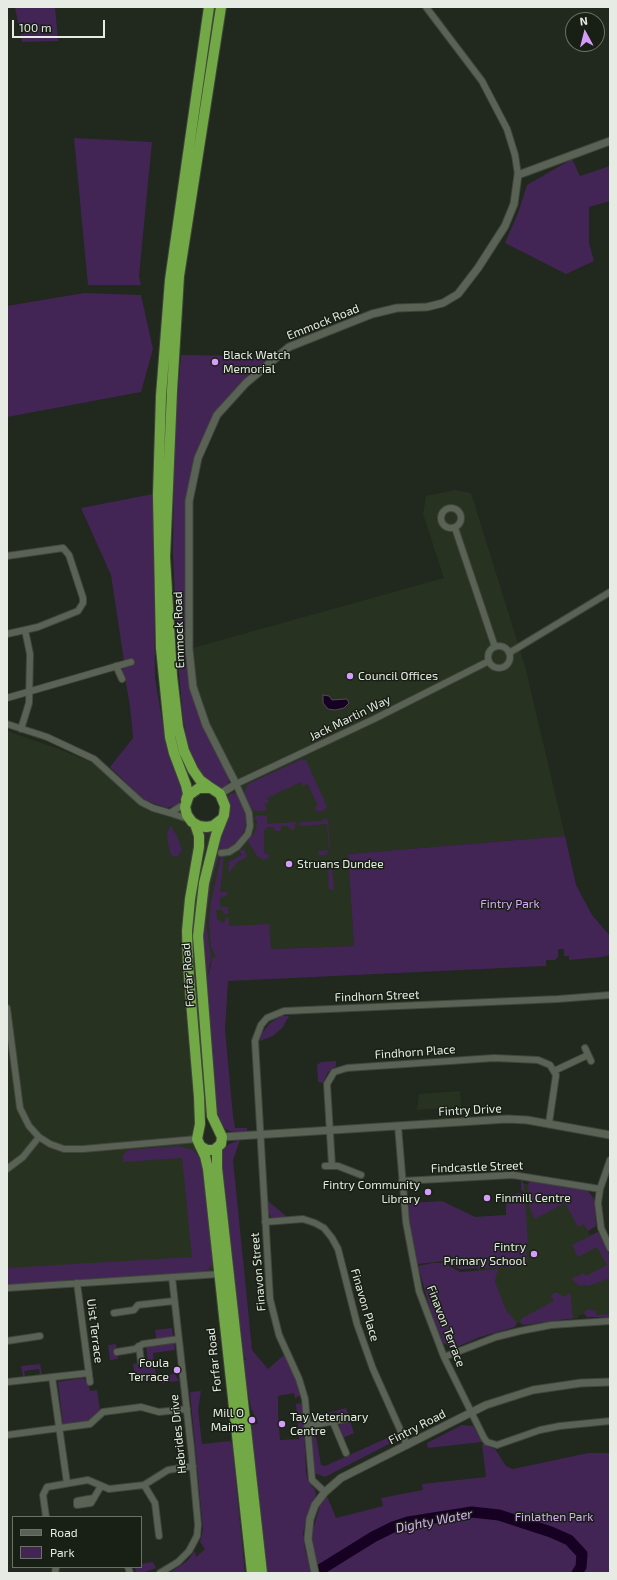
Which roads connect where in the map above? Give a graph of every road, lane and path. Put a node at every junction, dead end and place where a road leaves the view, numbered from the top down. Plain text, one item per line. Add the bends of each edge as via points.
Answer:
1 (209, 7) edge
2 (221, 7) edge
3 (426, 7) edge
4 (610, 141) edge
5 (518, 175) junction
6 (455, 528) dead end
7 (7, 556) edge
8 (610, 592) edge
9 (25, 630) junction
10 (7, 634) edge
11 (495, 647) junction
12 (509, 653) junction
13 (489, 661) junction
14 (131, 662) dead end
15 (116, 666) junction
16 (122, 679) dead end
17 (30, 691) junction
18 (7, 698) edge
19 (7, 724) edge
20 (21, 729) junction
21 (236, 784) junction
22 (211, 788) junction
23 (220, 794) junction
24 (186, 802) junction
25 (170, 812) junction
26 (222, 819) junction
27 (192, 822) junction
28 (221, 853) dead end
29 (610, 995) edge
30 (7, 1008) edge
31 (588, 1055) dead end
32 (554, 1071) junction
33 (549, 1123) junction
34 (398, 1126) junction
35 (329, 1130) junction
36 (220, 1133) junction
37 (260, 1134) junction
38 (610, 1134) edge
39 (39, 1137) junction
40 (199, 1139) junction
41 (217, 1148) junction
42 (610, 1160) edge
43 (7, 1169) edge
44 (361, 1175) dead end
45 (402, 1181) junction
46 (600, 1189) junction
47 (265, 1222) junction
48 (610, 1248) edge
49 (220, 1274) junction
50 (172, 1277) junction
51 (77, 1283) junction
52 (7, 1288) edge
53 (174, 1301) junction
54 (114, 1312) dead end
55 (610, 1321) edge
56 (40, 1336) dead end
57 (179, 1339) junction
58 (7, 1341) edge
59 (139, 1346) junction
60 (117, 1352) dead end
61 (444, 1357) junction
62 (141, 1362) dead end
63 (89, 1374) junction
64 (52, 1378) junction
65 (7, 1382) edge
66 (90, 1382) dead end
67 (610, 1382) edge
68 (187, 1408) junction
69 (471, 1412) junction
70 (346, 1419) dead end
71 (610, 1421) edge
72 (333, 1422) junction
73 (307, 1426) junction
74 (59, 1428) junction
75 (7, 1435) edge
76 (407, 1445) junction
77 (346, 1453) dead end
78 (193, 1466) junction
79 (67, 1483) junction
80 (144, 1485) junction
81 (101, 1486) junction
82 (325, 1492) junction
83 (94, 1498) dead end
84 (46, 1516) edge
85 (159, 1536) dead end
86 (160, 1573) edge
87 (252, 1573) edge
88 (262, 1573) edge
89 (315, 1573) edge

1 - 24 highway via 170,280 161,396 158,495 161,648 170,736 186,785
2 - 22 highway via 178,276 165,556 172,676 178,727 184,751 193,770 200,780
3 - 5 street, Emmock Road via 482,81 507,129
4 - 5 street
5 - 21 street, Emmock Road via 514,204 505,226 458,294 443,303 427,307 397,308 372,314 289,347 246,383 217,415 198,458 189,501 189,649 193,687 206,725
6 - 11 street
7 - 9 street via 63,548 70,555 83,598 78,611
8 - 12 street
9 - 10 street
9 - 17 street via 30,658
11 - 12 street via 502,647
11 - 13 street via 489,653
12 - 13 street via 509,661 503,667 496,667
13 - 21 street, Jack Martin Way
14 - 15 street
15 - 16 street
15 - 17 street
17 - 18 street
17 - 20 street
19 - 20 street
20 - 25 street via 94,758 142,802
21 - 23 street, Jack Martin Way
21 - 28 street, Emmock Road via 248,813 250,826 246,838 237,847
22 - 23 highway
22 - 24 highway via 199,788 189,795
23 - 26 highway via 225,806
24 - 25 street
24 - 27 highway via 186,812
25 - 27 street
26 - 27 highway via 210,827 202,827
26 - 36 highway, Forfar Road via 204,883 198,936 212,1116
27 - 40 highway, Forfar Road via 199,836 199,847 187,930 199,1097
29 - 37 street, Findhorn Street via 276,1013 261,1025 255,1041
30 - 39 street via 20,1108 29,1126
31 - 32 street
32 - 33 street via 557,1079
32 - 35 street, Findhorn Place via 550,1065 538,1060 494,1058 340,1069 334,1072 327,1084
33 - 34 street, Fintry Drive via 507,1119
33 - 38 street, Fintry Drive
34 - 35 street, Fintry Drive
34 - 45 street, Finavon Terrace
35 - 37 street, Fintry Drive
35 - 44 street via 328,1166 338,1166
36 - 37 street, Fintry Drive
36 - 40 highway via 209,1126 203,1128
36 - 41 highway via 221,1144
37 - 47 street, Finavon Street
39 - 40 street via 64,1149
39 - 43 street via 23,1157
40 - 41 highway via 207,1150
40 - 49 highway, Forfar Road via 208,1169
41 - 88 highway, Forfar Road via 217,1168
42 - 46 street
45 - 46 street, Findcastle Street via 513,1175
45 - 61 street, Finavon Terrace via 413,1265 428,1316
46 - 48 street via 598,1216
47 - 73 street, Finavon Street via 273,1317 299,1378
47 - 76 street, Finavon Place via 303,1219 324,1228 332,1238 338,1249 357,1324 372,1369
49 - 50 street
49 - 87 highway, Forfar Road via 225,1342
50 - 51 street
50 - 53 street, Hebrides Drive
51 - 52 street
51 - 63 street, Uist Terrace
53 - 54 street via 138,1305 134,1310
53 - 57 street, Hebrides Drive
55 - 61 street via 551,1325 520,1331 496,1337
56 - 58 street
57 - 59 street
57 - 68 street, Hebrides Drive
59 - 60 street
59 - 62 street
61 - 69 street, Finavon Terrace
63 - 64 street
63 - 66 street, Uist Terrace
64 - 65 street
64 - 74 street
67 - 69 street, Fintry Road via 581,1383 533,1390
68 - 74 street via 158,1412 141,1408 103,1412 90,1424
68 - 78 street, Hebrides Drive
69 - 71 street, Finavon Terrace via 487,1442 497,1445 540,1430
69 - 76 street, Fintry Road
70 - 72 street
72 - 73 street
72 - 77 street
73 - 82 street, Finavon Street via 312,1480
74 - 75 street
74 - 79 street
76 - 82 street, Fintry Road via 341,1478
78 - 80 street via 168,1470
78 - 86 street, Hebrides Drive via 197,1536 189,1552
79 - 81 street via 88,1480
79 - 84 street via 52,1485 44,1490
80 - 81 street via 114,1489
80 - 85 street via 155,1503
81 - 83 street
82 - 89 street, Fintry Road via 310,1519 308,1539

